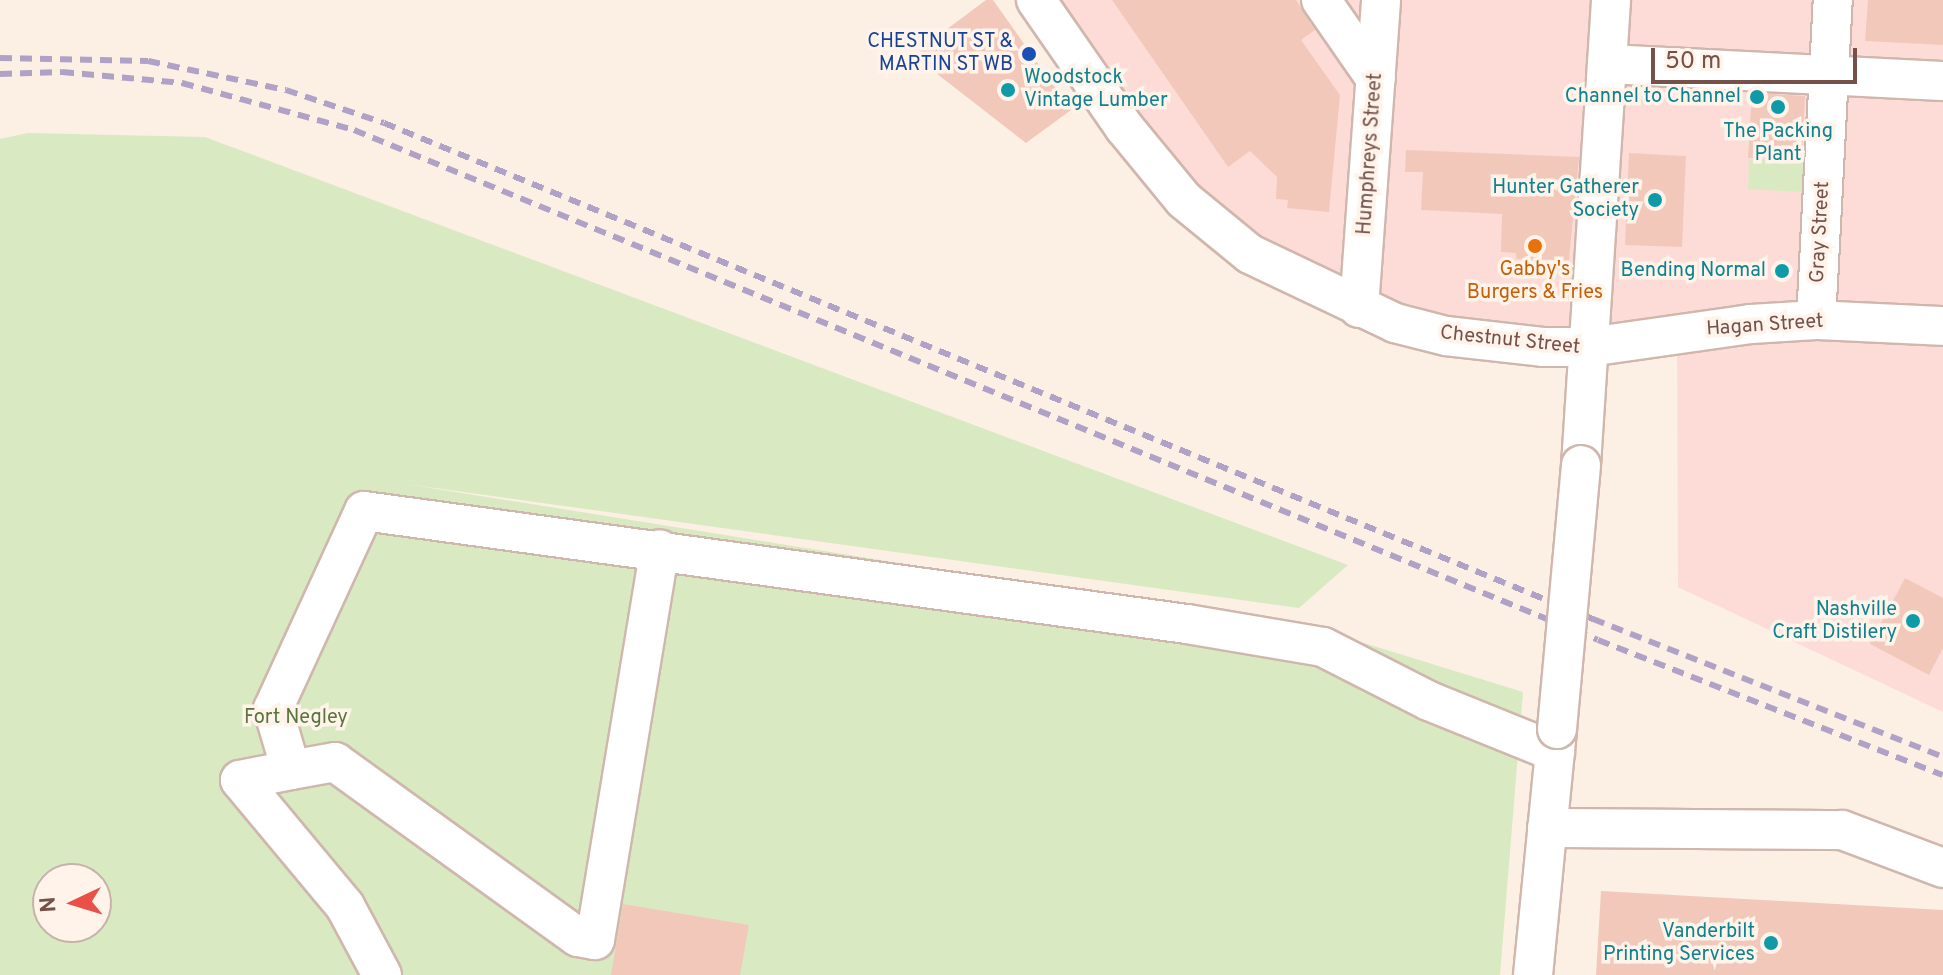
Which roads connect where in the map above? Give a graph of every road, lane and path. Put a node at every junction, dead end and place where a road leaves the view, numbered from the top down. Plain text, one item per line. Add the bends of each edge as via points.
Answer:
1 (1036, 0) edge
2 (1321, 0) edge
3 (1381, 0) edge
4 (1611, 0) edge
5 (1833, 0) edge
6 (1607, 64) junction
7 (1828, 75) junction
8 (1376, 79) junction
9 (1943, 81) edge
10 (1359, 308) junction
11 (1816, 320) junction
12 (1943, 326) edge
13 (1589, 347) junction
14 (660, 549) junction
15 (1556, 741) junction
16 (291, 770) junction
17 (1547, 828) junction
18 (1943, 868) edge
19 (382, 975) edge
20 (1533, 975) edge

1 - 10 street, Chestnut Street via 1124,127 1184,200 1250,254
2 - 8 street
3 - 8 street, Humphreys Street
4 - 6 street
5 - 7 street, Gray Street
6 - 7 street
6 - 13 street
7 - 9 street
7 - 11 street, Gray Street
8 - 10 street, Humphreys Street
10 - 13 street, Chestnut Street via 1446,336
11 - 12 street, Hagan Street
11 - 13 street, Hagan Street
13 - 15 street, Chestnut Street, bridge
14 - 15 street via 1323,647 1429,701
14 - 16 street via 364,511 273,709
14 - 16 street via 595,940 578,937 335,762
15 - 17 street, Chestnut Street
16 - 19 street via 240,780 345,906
17 - 18 street via 1842,830
17 - 20 street, Chestnut Street

